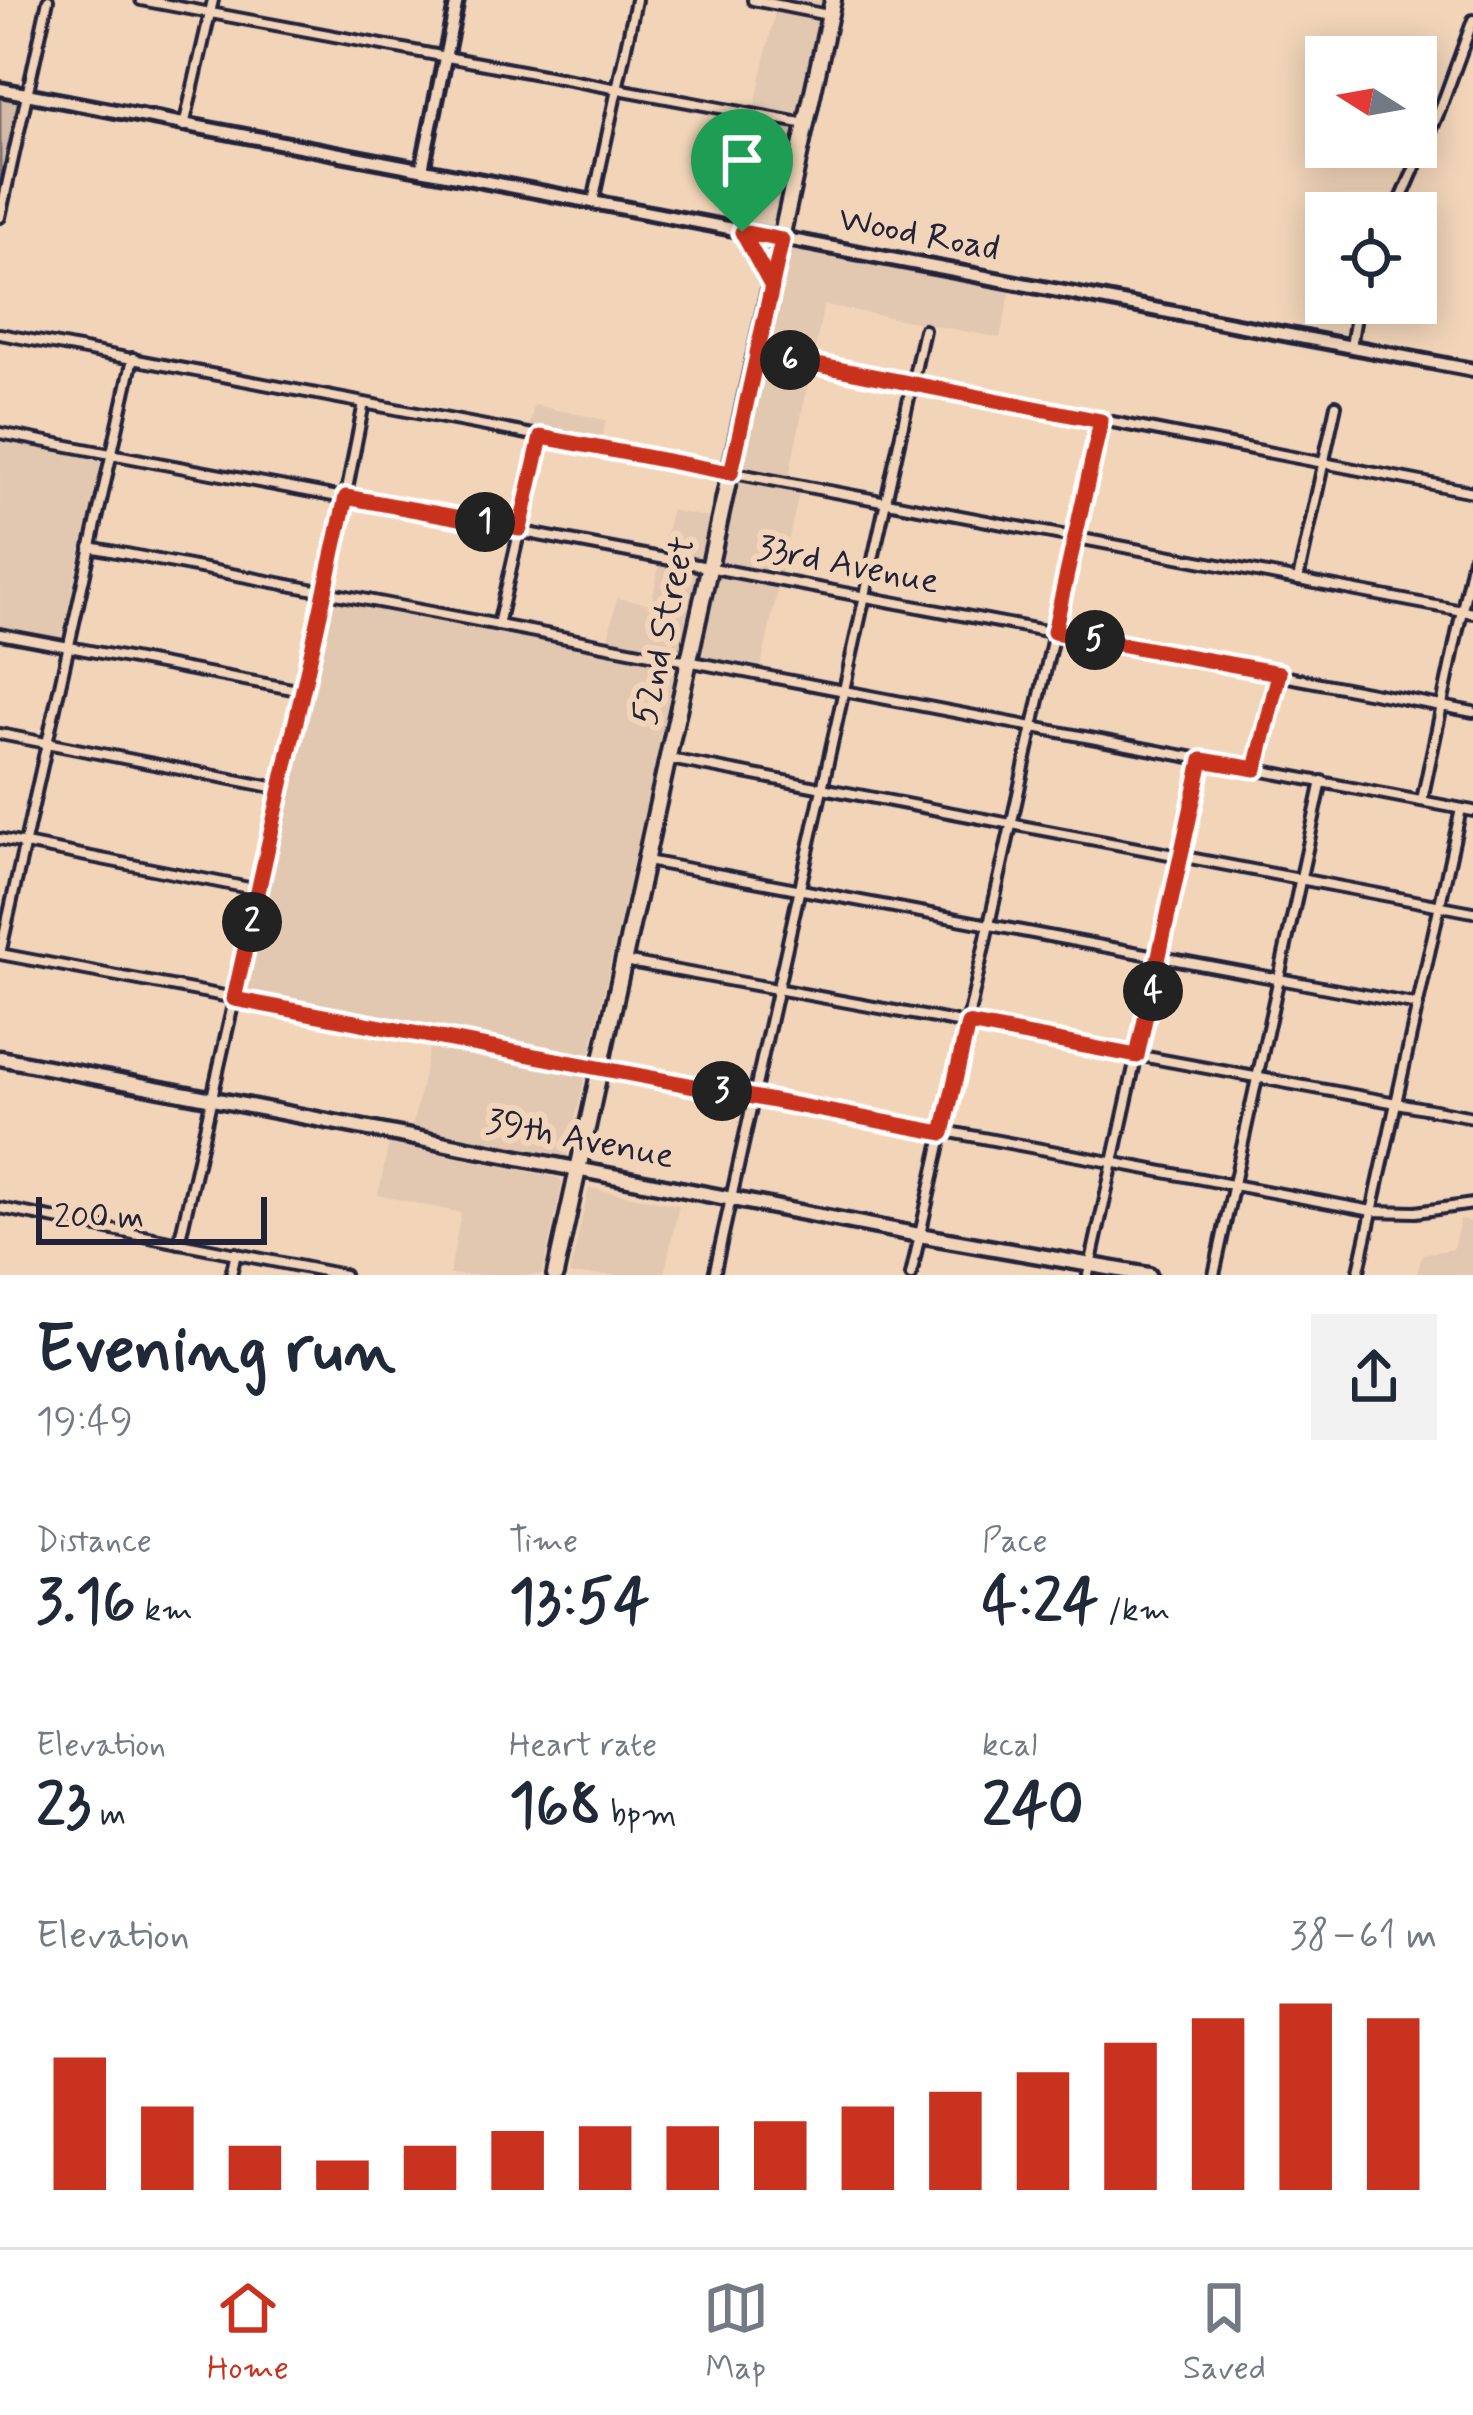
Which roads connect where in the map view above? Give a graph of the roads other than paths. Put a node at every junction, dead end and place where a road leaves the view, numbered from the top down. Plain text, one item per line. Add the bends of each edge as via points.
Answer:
1 (48, 0) edge
2 (141, 0) edge
3 (214, 0) edge
4 (458, 0) edge
5 (636, 0) edge
6 (753, 0) edge
7 (831, 8) edge
8 (211, 12) junction
9 (1473, 20) edge
10 (446, 55) junction
11 (617, 88) junction
12 (0, 89) edge
13 (27, 94) junction
14 (806, 124) junction
15 (184, 125) junction
16 (422, 169) junction
17 (1404, 192) edge
18 (592, 202) junction
19 (0, 217) edge
20 (742, 232) junction
21 (782, 240) junction
22 (772, 287) junction
23 (1355, 324) edge
24 (924, 330) dead end
25 (0, 334) edge
26 (1351, 347) junction
27 (757, 353) junction
28 (133, 358) junction
29 (1473, 370) edge
30 (912, 384) junction
31 (364, 403) junction
32 (1336, 406) dead end
33 (1101, 421) junction
34 (0, 433) edge
35 (541, 437) junction
36 (112, 453) junction
37 (1324, 463) junction
38 (731, 473) junction
39 (1473, 492) edge
40 (346, 497) junction
41 (886, 501) junction
42 (520, 529) junction
43 (1075, 537) junction
44 (90, 547) junction
45 (1473, 557) edge
46 (710, 568) junction
47 (1298, 580) junction
48 (327, 590) junction
49 (865, 596) junction
50 (1462, 610) junction
51 (1473, 613) edge
52 (498, 626) junction
53 (1054, 632) junction
54 (0, 634) edge
55 (68, 647) junction
56 (690, 661) junction
57 (1279, 673) junction
58 (303, 691) junction
59 (844, 693) junction
60 (1442, 706) junction
61 (1473, 712) edge
62 (1033, 727) junction
63 (0, 734) edge
64 (46, 743) junction
65 (668, 759) junction
66 (1202, 760) junction
67 (1256, 769) junction
68 (1322, 781) junction
69 (282, 790) junction
70 (820, 790) junction
71 (1422, 800) junction
72 (1461, 808) junction
73 (1473, 811) edge
74 (1010, 826) junction
75 (0, 839) edge
76 (25, 844) junction
77 (1181, 858) junction
78 (647, 861) junction
79 (1301, 880) junction
80 (799, 889) junction
81 (259, 890) junction
82 (1440, 906) junction
83 (1473, 912) edge
84 (989, 925) junction
85 (0, 954) edge
86 (1160, 959) junction
87 (624, 961) junction
88 (1281, 980) junction
89 (778, 989) junction
90 (234, 999) junction
91 (1418, 1005) junction
92 (968, 1024) junction
93 (1137, 1056) junction
94 (0, 1058) edge
95 (600, 1067) junction
96 (1258, 1079) junction
97 (754, 1097) junction
98 (212, 1102) junction
99 (1395, 1103) junction
100 (1473, 1118) edge
101 (943, 1133) junction
102 (1114, 1163) junction
103 (577, 1169) junction
104 (1235, 1186) junction
105 (730, 1200) junction
106 (1473, 1204) edge
107 (0, 1208) edge
108 (1372, 1210) junction
109 (919, 1235) junction
110 (178, 1243) junction
111 (236, 1253) junction
112 (1089, 1270) edge
113 (231, 1275) edge
114 (344, 1275) edge
115 (555, 1275) edge
116 (714, 1275) edge
117 (910, 1275) edge
118 (1149, 1275) edge
119 (1214, 1275) edge
120 (1358, 1275) edge

1 - 13 street
2 - 8 street
3 - 8 street
4 - 10 street
5 - 11 street
6 - 7 street
7 - 14 main road, 52nd Street
8 - 10 street
8 - 15 street
9 - 17 street
10 - 11 street
10 - 16 street
11 - 14 street
11 - 18 street
12 - 13 street, Wood Road
13 - 15 street, Wood Road
13 - 19 street
14 - 21 main road, 52nd Street
15 - 16 street, Wood Road
16 - 18 street, Wood Road
18 - 20 street, Wood Road
20 - 21 street, Wood Road
20 - 22 main road
21 - 22 main road, 52nd Street
21 - 26 street, Wood Road
22 - 27 main road, 52nd Street
23 - 26 street
24 - 30 street
25 - 28 street
26 - 29 street, Wood Road
27 - 30 street
27 - 38 main road, 52nd Street
28 - 31 street
28 - 36 street
30 - 33 street
30 - 41 street
31 - 35 street
31 - 40 street
32 - 37 street
33 - 37 street
33 - 43 street
34 - 36 street, 33rd Avenue
35 - 38 street
35 - 42 street
36 - 40 street, 33rd Avenue
36 - 44 street
37 - 39 street
37 - 47 street
38 - 41 street
38 - 46 main road, 52nd Street
40 - 42 street, 33rd Avenue
40 - 48 street
41 - 43 street
41 - 49 street
42 - 46 street, 33rd Avenue
42 - 52 street
43 - 47 street
43 - 53 street
44 - 48 street
44 - 55 street
45 - 50 street
46 - 49 street, 33rd Avenue
46 - 56 main road, 52nd Street
47 - 50 street
48 - 52 street
48 - 58 street
49 - 53 street, 33rd Avenue
49 - 59 street
50 - 51 street
50 - 60 street
52 - 56 street
53 - 57 street, 33rd Avenue
53 - 62 street
54 - 55 street
55 - 58 street
55 - 64 street
56 - 59 street
56 - 65 main road, 52nd Street
57 - 60 street, 33rd Avenue
57 - 67 street
58 - 69 street
59 - 62 street
59 - 70 street
60 - 61 street, 33rd Avenue
60 - 71 street
62 - 66 street
62 - 74 street
63 - 64 street
64 - 69 street
64 - 76 street
65 - 70 street
65 - 78 main road, 52nd Street
66 - 67 street
66 - 77 street
67 - 68 street
68 - 71 street
68 - 79 street
69 - 81 street
70 - 74 street
70 - 80 street
71 - 72 street
72 - 73 street
72 - 82 street
74 - 77 street
74 - 84 street
75 - 76 street
76 - 81 street
76 - 85 street
77 - 79 street
77 - 86 street
78 - 80 street
78 - 87 main road, 52nd Street
79 - 82 street
79 - 88 street
80 - 84 street
80 - 89 street
81 - 90 street
82 - 83 street
82 - 91 street
84 - 86 street
84 - 92 street
85 - 90 street
86 - 88 street
86 - 93 street
87 - 89 street
87 - 95 main road, 52nd Street
88 - 91 street
88 - 96 street
89 - 92 street
89 - 97 street
90 - 95 street
90 - 98 street
91 - 99 street
92 - 93 street
92 - 101 street
93 - 96 street
93 - 102 street
94 - 98 main road, 39th Avenue
95 - 97 street
95 - 103 main road, 52nd Street
96 - 99 street
96 - 104 street
97 - 101 street
97 - 105 street
98 - 103 main road, 39th Avenue
98 - 110 street
99 - 100 street
99 - 108 street
101 - 102 street
101 - 109 street
102 - 104 street
102 - 112 street
103 - 105 main road, 39th Avenue
103 - 115 main road, 52nd Street
104 - 108 street
104 - 119 street
105 - 109 main road, 39th Avenue
105 - 116 street
106 - 108 street
107 - 110 street
108 - 120 street
109 - 112 main road, 39th Avenue
109 - 117 street
110 - 111 street
111 - 113 street
111 - 114 street
112 - 118 main road, 39th Avenue

